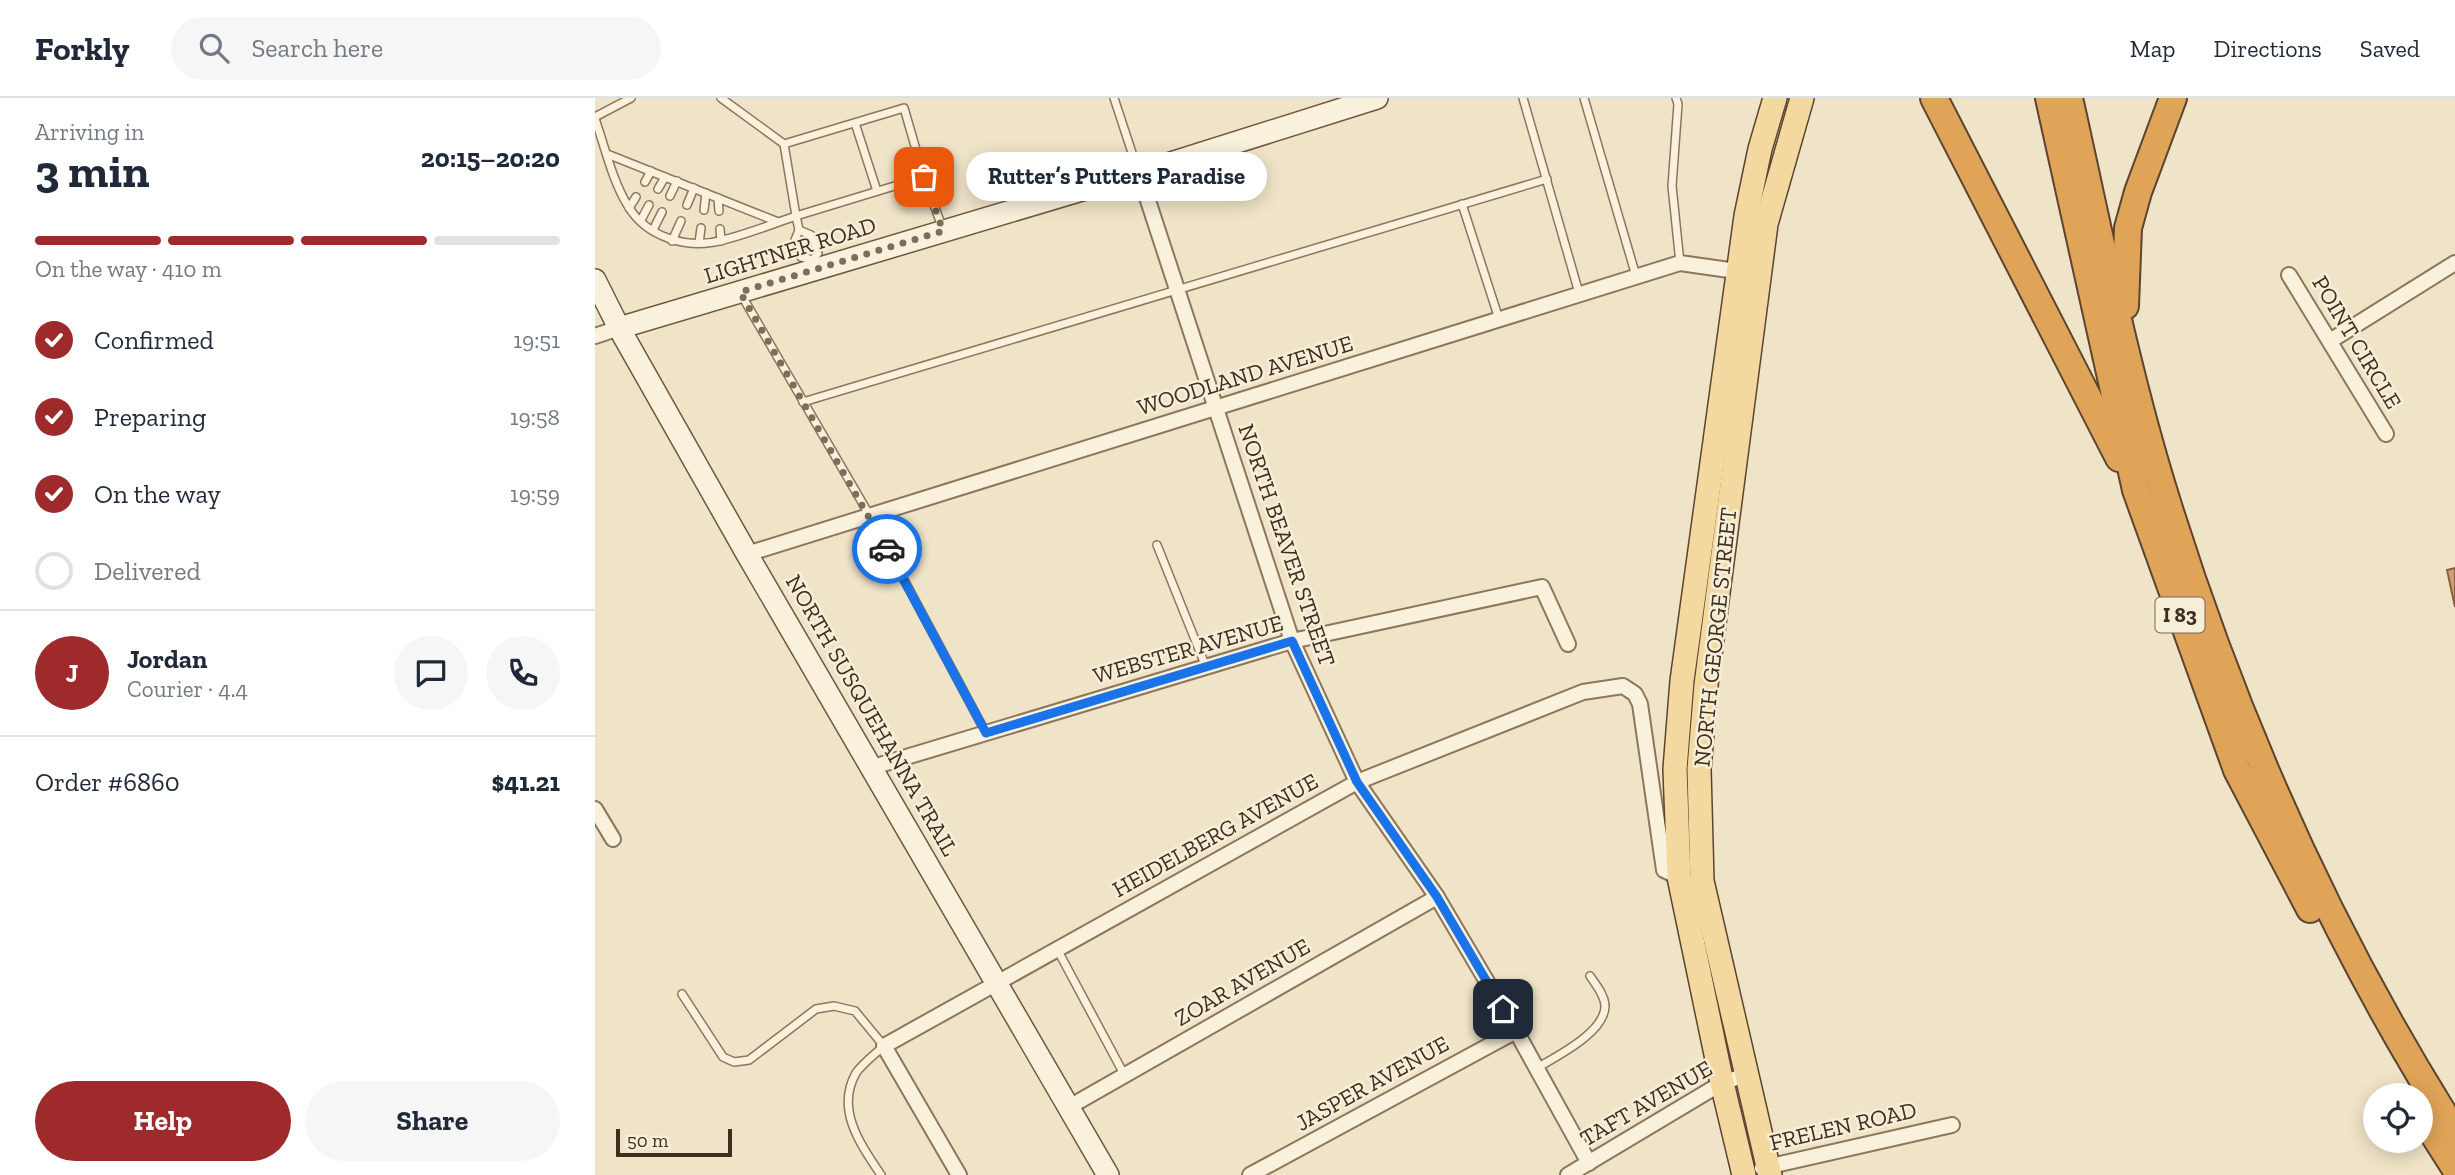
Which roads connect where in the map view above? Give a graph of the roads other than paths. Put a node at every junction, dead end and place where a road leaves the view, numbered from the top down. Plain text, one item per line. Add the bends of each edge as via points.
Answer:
1 (631, 98) edge
2 (722, 98) edge
3 (1115, 98) edge
4 (1377, 98) edge
5 (1523, 98) edge
6 (1584, 98) edge
7 (1677, 98) edge
8 (1765, 98) edge
9 (1775, 98) edge
10 (1802, 98) edge
11 (1934, 98) edge
12 (2049, 98) edge
13 (2069, 98) edge
14 (2173, 98) edge
15 (595, 118) edge
16 (855, 122) junction
17 (784, 144) junction
18 (1760, 149) junction
19 (607, 154) junction
20 (652, 172) junction
21 (1139, 173) junction
22 (665, 177) junction
23 (924, 177) junction
24 (1547, 179) junction
25 (677, 181) junction
26 (645, 182) dead end
27 (694, 188) junction
28 (658, 189) dead end
29 (877, 191) junction
30 (706, 193) junction
31 (670, 196) dead end
32 (636, 197) dead end
33 (718, 198) junction
34 (1462, 204) junction
35 (649, 205) dead end
36 (687, 205) dead end
37 (629, 208) junction
38 (704, 210) dead end
39 (719, 211) dead end
40 (662, 212) dead end
41 (796, 216) junction
42 (641, 220) junction
43 (681, 221) dead end
44 (778, 222) junction
45 (738, 226) dead end
46 (702, 228) dead end
47 (720, 229) dead end
48 (653, 230) junction
49 (799, 230) junction
50 (943, 231) junction
51 (741, 234) junction
52 (673, 241) junction
53 (721, 241) junction
54 (699, 243) junction
55 (1680, 263) junction
56 (2455, 263) edge
57 (814, 265) junction
58 (1749, 273) junction
59 (2289, 275) dead end
60 (1636, 276) junction
61 (595, 280) edge
62 (1177, 289) junction
63 (740, 292) junction
64 (1579, 293) junction
65 (1499, 318) junction
66 (619, 328) junction
67 (595, 336) edge
68 (2330, 341) junction
69 (2123, 343) junction
70 (803, 402) junction
71 (1215, 409) junction
72 (2386, 433) dead end
73 (2136, 490) junction
74 (870, 516) junction
75 (1157, 545) dead end
76 (747, 554) junction
77 (1292, 641) junction
78 (1568, 644) dead end
79 (1206, 667) junction
80 (986, 733) junction
81 (873, 767) junction
82 (1357, 782) junction
83 (595, 809) edge
84 (613, 839) dead end
85 (1679, 877) junction
86 (1437, 897) junction
87 (1057, 948) junction
88 (1590, 976) dead end
89 (996, 982) junction
90 (682, 994) dead end
91 (1516, 1031) junction
92 (884, 1046) junction
93 (1536, 1068) junction
94 (1748, 1074) junction
95 (1125, 1076) junction
96 (1722, 1083) junction
97 (2414, 1083) edge
98 (2414, 1083) edge
99 (2433, 1098) edge
100 (2433, 1106) edge
101 (1069, 1107) junction
102 (2455, 1114) edge
103 (1952, 1125) dead end
104 (2455, 1132) edge
105 (2433, 1133) edge
106 (1589, 1163) junction
107 (2455, 1168) edge
108 (1769, 1171) edge
109 (1744, 1174) edge
110 (881, 1175) edge
111 (959, 1175) edge
112 (1108, 1175) edge
113 (1250, 1175) edge
114 (1568, 1175) edge

1 - 15 lane
2 - 17 lane
3 - 21 lane
4 - 21 main road, LIGHTNER ROAD
5 - 24 lane
6 - 60 lane
7 - 55 lane via 1672,186
8 - 18 main road
9 - 18 main road, NORTH GEORGE STREET
10 - 58 main road, NORTH GEORGE STREET
11 - 73 highway
12 - 73 highway, I 83
13 - 69 highway, I 83
14 - 69 highway via 2128,228
15 - 19 lane
16 - 17 lane
16 - 23 lane via 904,108
16 - 29 lane
17 - 41 lane
18 - 58 main road, NORTH GEORGE STREET via 1746,216
19 - 20 lane
19 - 37 lane
20 - 22 lane
20 - 26 lane
21 - 50 main road, LIGHTNER ROAD
21 - 62 street, NORTH BEAVER STREET
22 - 25 lane
22 - 28 lane
23 - 29 lane
23 - 50 lane
24 - 34 lane
24 - 64 lane
25 - 27 lane
25 - 31 lane
27 - 30 lane
27 - 36 lane
29 - 41 lane
30 - 33 lane
30 - 38 lane
32 - 37 lane
33 - 39 lane
33 - 44 lane
34 - 62 lane
34 - 65 lane
35 - 42 lane
37 - 42 lane
40 - 48 lane
41 - 44 lane
41 - 49 lane
42 - 48 lane
43 - 52 lane
44 - 51 lane
45 - 51 lane
46 - 54 lane
47 - 53 lane
48 - 52 lane
49 - 57 lane via 795,240 801,257
49 - 57 lane via 811,235 818,253
50 - 57 main road, LIGHTNER ROAD
51 - 53 lane
52 - 54 lane
53 - 54 lane
55 - 58 street, WOODLAND AVENUE
55 - 60 street, WOODLAND AVENUE
56 - 68 street
57 - 63 main road, LIGHTNER ROAD
58 - 85 main road, NORTH GEORGE STREET via 1682,681 1675,769
58 - 94 main road, NORTH GEORGE STREET via 1699,769 1702,881
59 - 68 street, POINT CIRCLE
60 - 64 street, WOODLAND AVENUE
61 - 66 main road, NORTH SUSQUEHANNA TRAIL
62 - 70 lane
62 - 71 street, NORTH BEAVER STREET
63 - 66 main road, LIGHTNER ROAD
63 - 70 lane
64 - 65 street, WOODLAND AVENUE
65 - 71 street, WOODLAND AVENUE
66 - 67 street
66 - 76 main road, NORTH SUSQUEHANNA TRAIL
68 - 72 street, POINT CIRCLE
69 - 98 highway, I 83 via 2166,499 2255,748
70 - 74 lane
71 - 74 street, WOODLAND AVENUE
71 - 77 street, NORTH BEAVER STREET
73 - 97 highway, I 83 via 2237,770 2325,939
74 - 76 street, WOODLAND AVENUE
74 - 80 lane
75 - 79 lane
76 - 81 main road, NORTH SUSQUEHANNA TRAIL
77 - 78 street, WEBSTER AVENUE via 1542,587
77 - 79 street, WEBSTER AVENUE
77 - 82 street, NORTH BEAVER STREET
79 - 80 street, WEBSTER AVENUE
80 - 81 street, WEBSTER AVENUE
81 - 89 main road, NORTH SUSQUEHANNA TRAIL
82 - 85 street, HEIDELBERG AVENUE via 1583,692 1623,686 1640,704 1664,870
82 - 86 street, NORTH BEAVER STREET
82 - 87 street, HEIDELBERG AVENUE
83 - 84 street
85 - 96 main road, NORTH GEORGE STREET
86 - 91 street, NORTH BEAVER STREET
86 - 95 street, ZOAR AVENUE
87 - 89 street, HEIDELBERG AVENUE
87 - 95 lane
88 - 93 lane via 1603,996 1601,1017 1579,1044
89 - 92 street, HEIDELBERG AVENUE
89 - 101 main road, NORTH SUSQUEHANNA TRAIL
90 - 92 lane via 723,1057 734,1062 749,1060 816,1009 834,1006 855,1011
91 - 93 street, NORTH BEAVER STREET
91 - 113 street, JASPER AVENUE
92 - 110 lane via 857,1073 849,1107 850,1124
92 - 111 street
93 - 106 street, NORTH BEAVER STREET
94 - 96 street, TAFT AVENUE
94 - 108 main road, NORTH GEORGE STREET
95 - 101 street, ZOAR AVENUE
96 - 106 street, TAFT AVENUE
96 - 109 main road, NORTH GEORGE STREET
99 - 102 highway
100 - 104 highway, I 83
101 - 112 main road, NORTH SUSQUEHANNA TRAIL
103 - 108 street, FRELEN ROAD
105 - 107 highway
106 - 114 street, TAFT AVENUE
108 - 109 street, FRELEN ROAD

